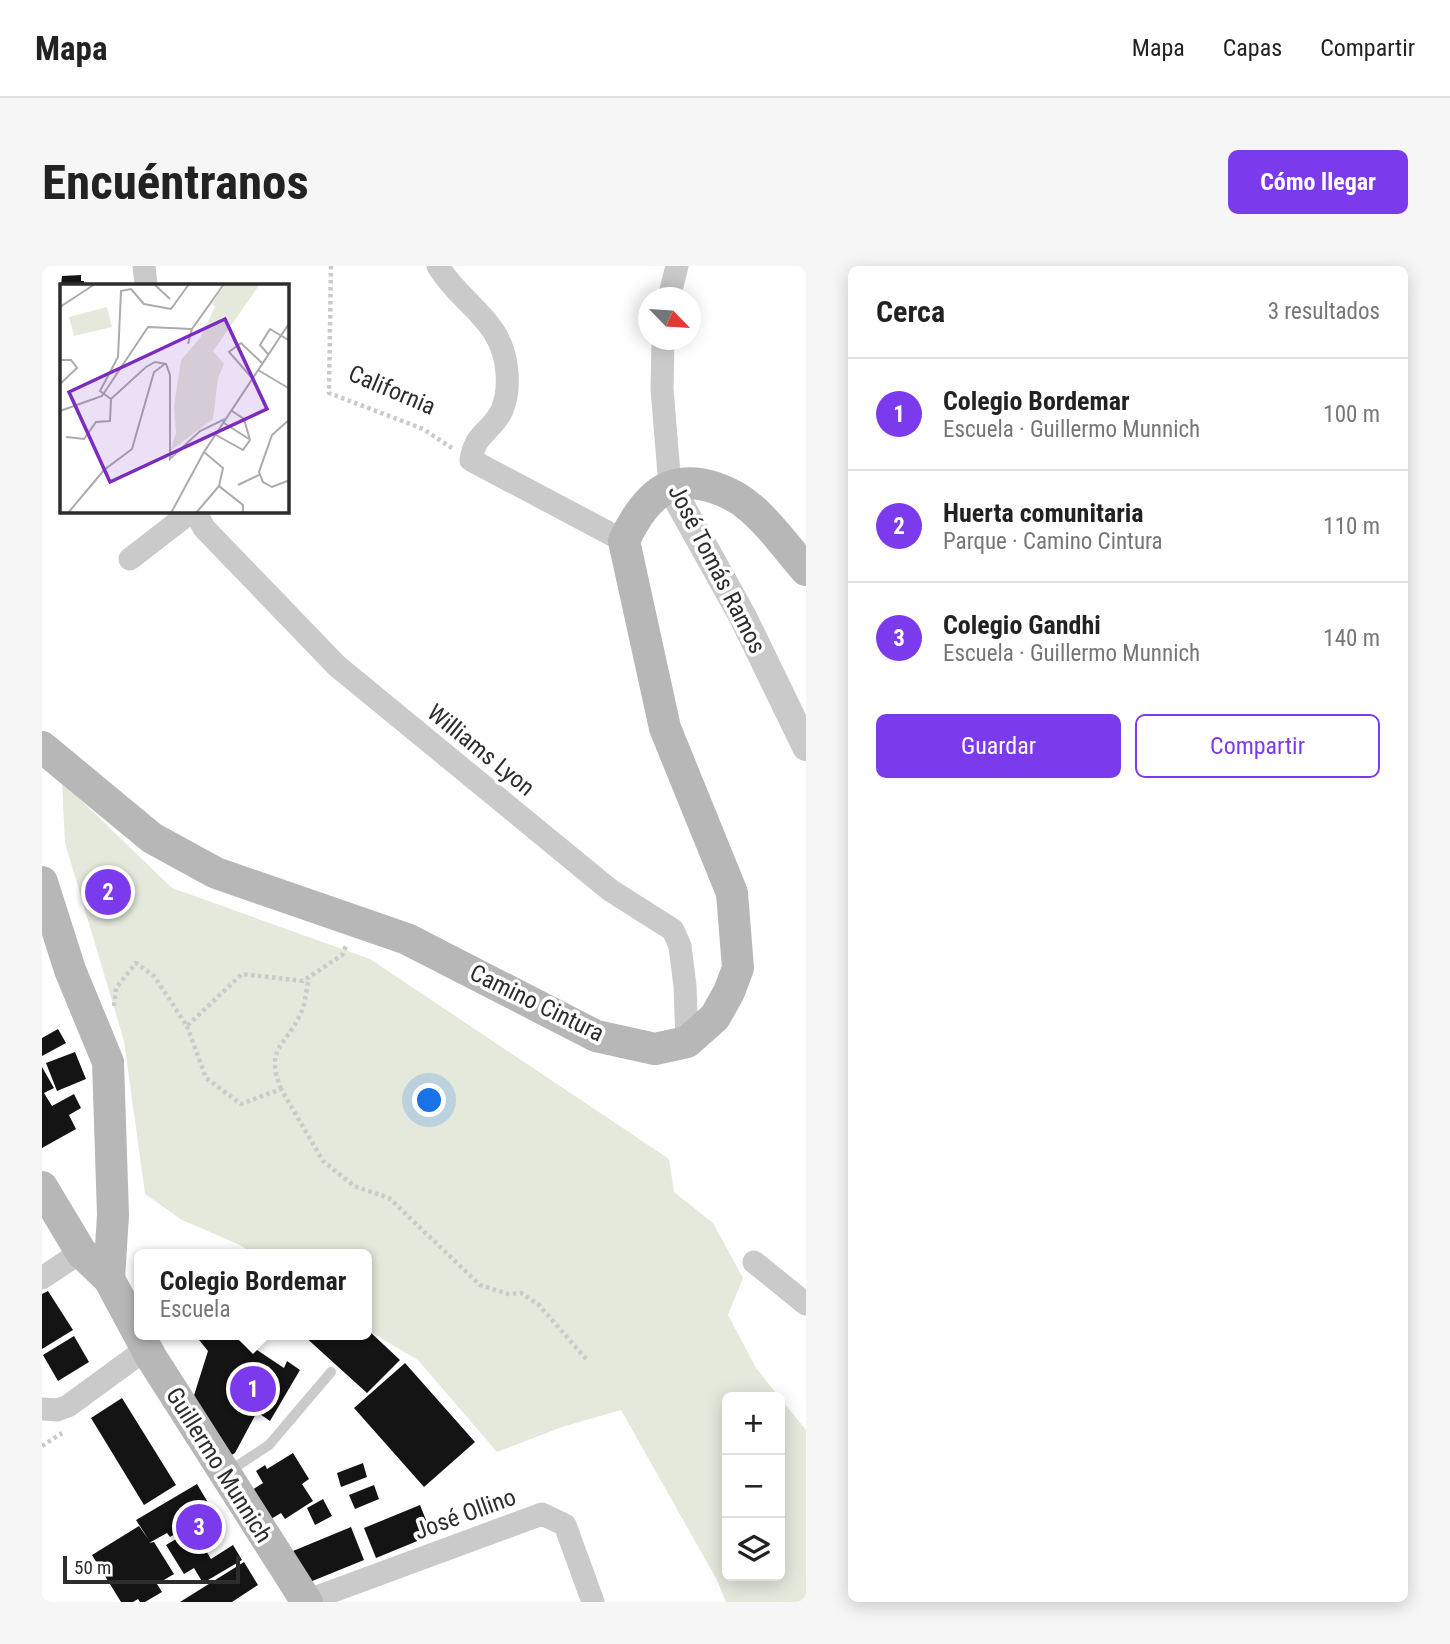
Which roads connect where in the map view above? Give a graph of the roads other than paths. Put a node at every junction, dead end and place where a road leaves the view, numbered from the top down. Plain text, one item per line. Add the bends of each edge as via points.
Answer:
1 (144, 266) edge
2 (438, 266) edge
3 (677, 266) edge
4 (146, 284) edge
5 (672, 287) edge
6 (663, 350) edge
7 (670, 486) junction
8 (190, 513) edge
9 (194, 513) edge
10 (624, 541) junction
11 (130, 559) dead end
12 (806, 570) edge
13 (42, 747) edge
14 (806, 747) edge
15 (42, 882) edge
16 (687, 1042) junction
17 (42, 1187) edge
18 (81, 1252) junction
19 (754, 1262) dead end
20 (42, 1278) edge
21 (109, 1279) junction
22 (806, 1304) edge
23 (134, 1326) edge
24 (141, 1340) edge
25 (146, 1349) junction
26 (331, 1372) dead end
27 (42, 1409) edge
28 (225, 1474) junction
29 (306, 1602) edge
30 (593, 1602) edge

1 - 4 street
2 - 10 street via 491,324 507,361 508,388 501,412 477,439 471,460
3 - 5 street
6 - 7 street, José Tomás Ramos
7 - 10 main road via 635,518
7 - 12 main road via 687,483 729,493 753,510
7 - 14 street, José Tomás Ramos via 743,617
8 - 11 street
9 - 16 street, Williams Lyon via 337,666 610,890 673,930 680,946
10 - 16 main road via 665,728 732,893 738,968 715,1017
13 - 16 main road, Camino Cintura via 152,838 216,873 407,939 596,1036 655,1049
15 - 21 main road via 108,1062 113,1215
17 - 18 main road, Guillermo Munnich
18 - 20 street
18 - 21 main road, Guillermo Munnich
19 - 22 street
21 - 23 main road, Guillermo Munnich
24 - 25 main road, Guillermo Munnich
25 - 27 street via 68,1406
25 - 28 main road, Guillermo Munnich
26 - 28 lane via 270,1445
28 - 29 main road, Guillermo Munnich
29 - 30 street, José Ollino via 542,1514 565,1525

